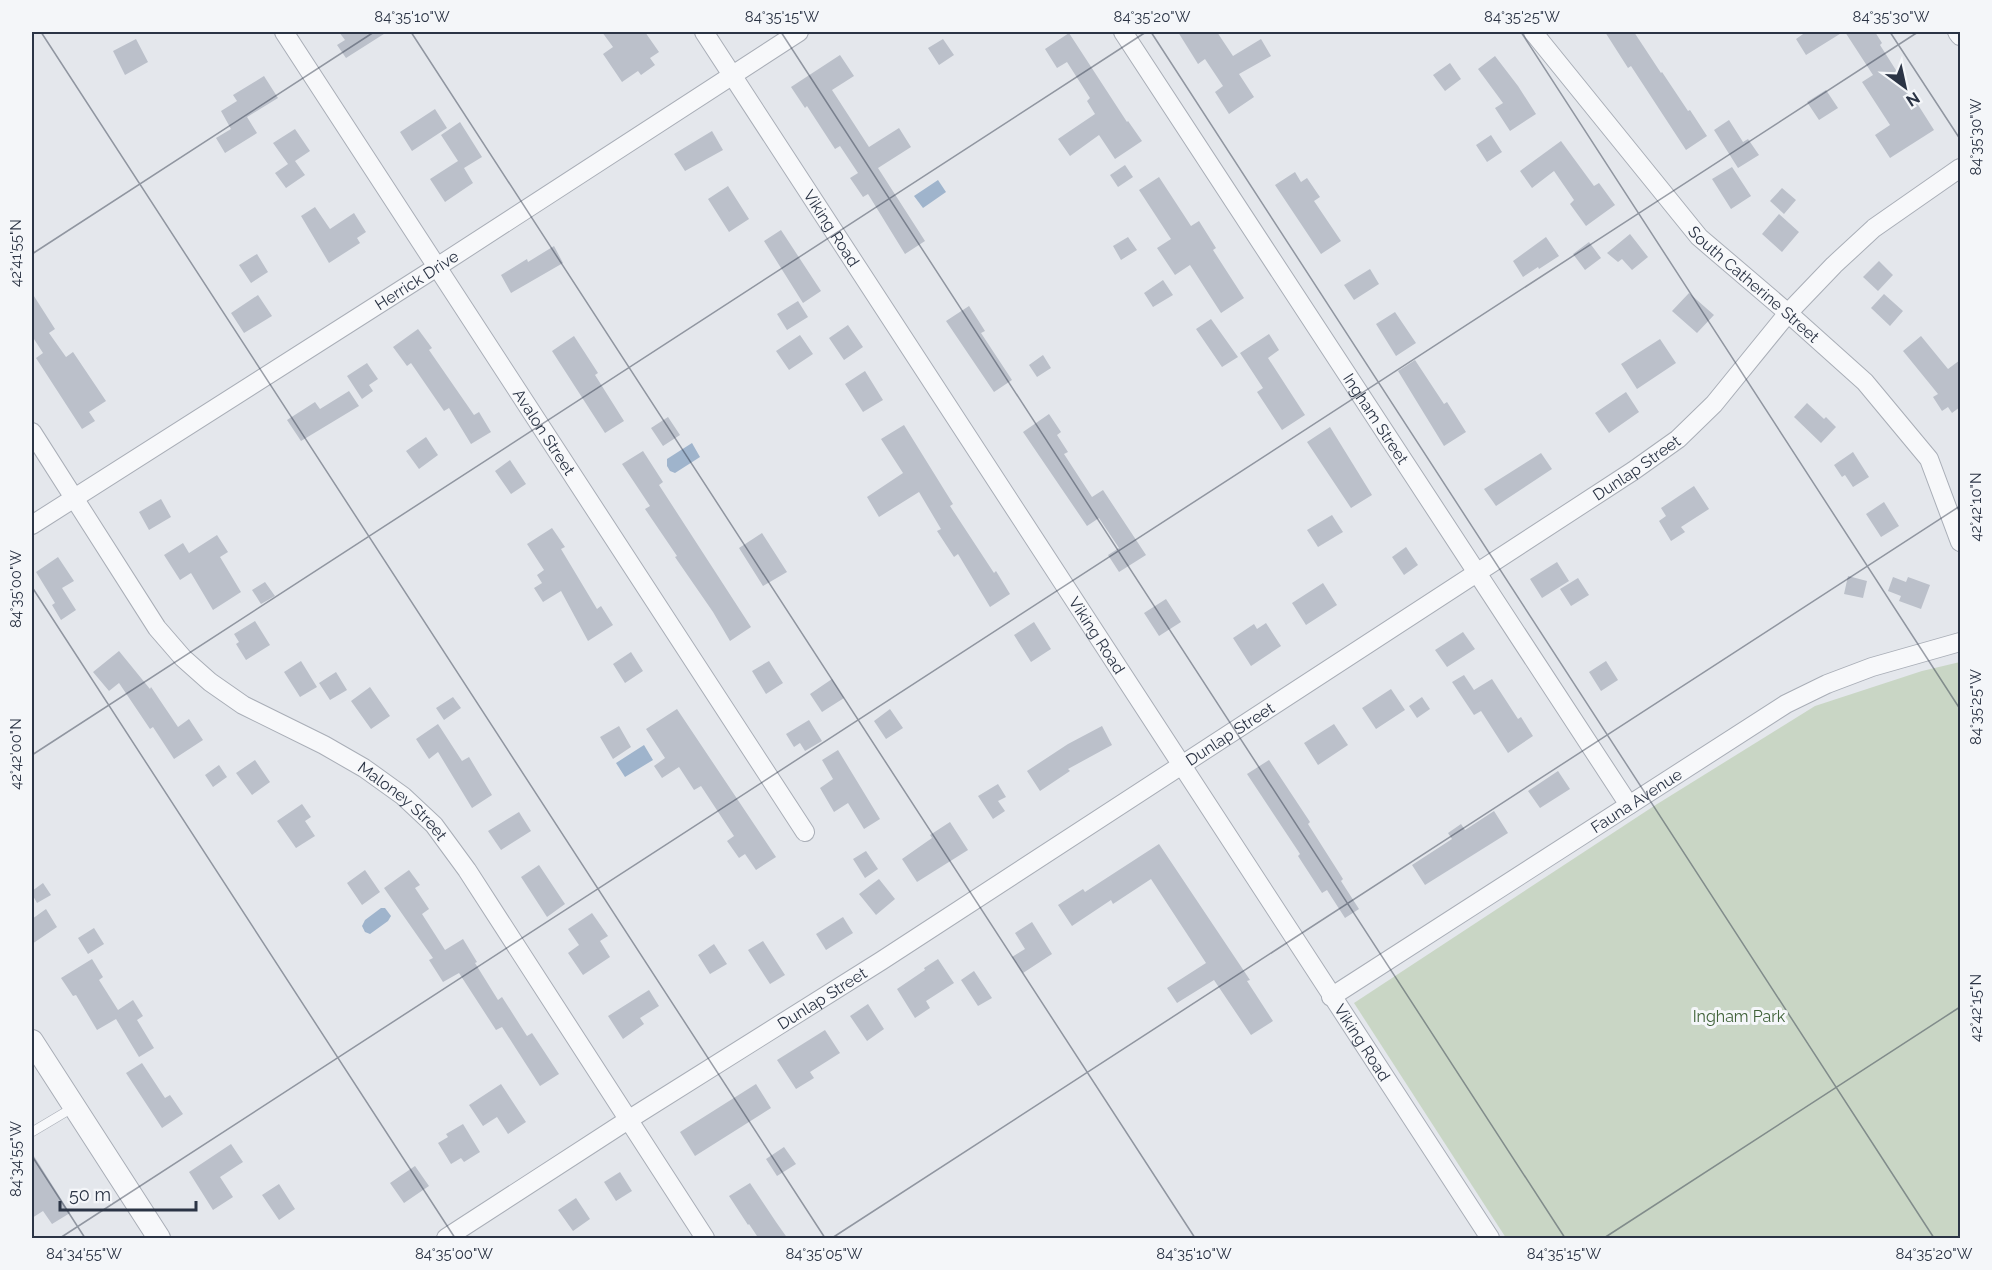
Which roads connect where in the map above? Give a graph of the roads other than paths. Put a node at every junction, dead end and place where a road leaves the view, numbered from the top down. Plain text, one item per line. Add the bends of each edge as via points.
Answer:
1 (284, 32) edge
2 (704, 32) edge
3 (799, 32) edge
4 (1123, 32) edge
5 (1533, 32) edge
6 (1958, 32) edge
7 (1960, 36) edge
8 (732, 75) junction
9 (1960, 168) edge
10 (437, 267) junction
11 (1788, 313) junction
12 (32, 432) edge
13 (74, 497) junction
14 (32, 525) edge
15 (1960, 542) edge
16 (1478, 573) junction
17 (1960, 642) edge
18 (1181, 765) junction
19 (1629, 805) junction
20 (805, 832) dead end
21 (1331, 997) junction
22 (32, 1041) edge
23 (74, 1107) junction
24 (628, 1120) junction
25 (32, 1132) edge
26 (159, 1239) edge
27 (446, 1239) edge
28 (705, 1239) edge
29 (1490, 1239) edge

1 - 10 street, Avalon Street
2 - 8 street, Viking Road
3 - 8 street, Herrick Drive
4 - 16 street, Ingham Street
5 - 11 street, South Catherine Street via 1699,237
6 - 7 street
8 - 10 street, Herrick Drive
8 - 18 street, Viking Road
9 - 11 street, Dunlap Street via 1874,228
10 - 13 street, Herrick Drive
10 - 20 street, Avalon Street
11 - 15 street, South Catherine Street via 1865,382 1929,459
11 - 16 street, Dunlap Street via 1714,404 1678,439
12 - 13 street, Maloney Street
13 - 14 street, Herrick Drive
13 - 24 street, Maloney Street via 157,628 183,658 243,705 364,768 434,825
16 - 18 street, Dunlap Street
16 - 19 street, Ingham Street
17 - 19 street, Fauna Avenue via 1872,667 1786,704
18 - 21 street, Viking Road
18 - 24 street, Dunlap Street
19 - 21 street, Fauna Avenue
21 - 29 street, Viking Road
22 - 23 street
23 - 25 lane
23 - 26 street
24 - 27 street, Dunlap Street
24 - 28 street, Maloney Street

